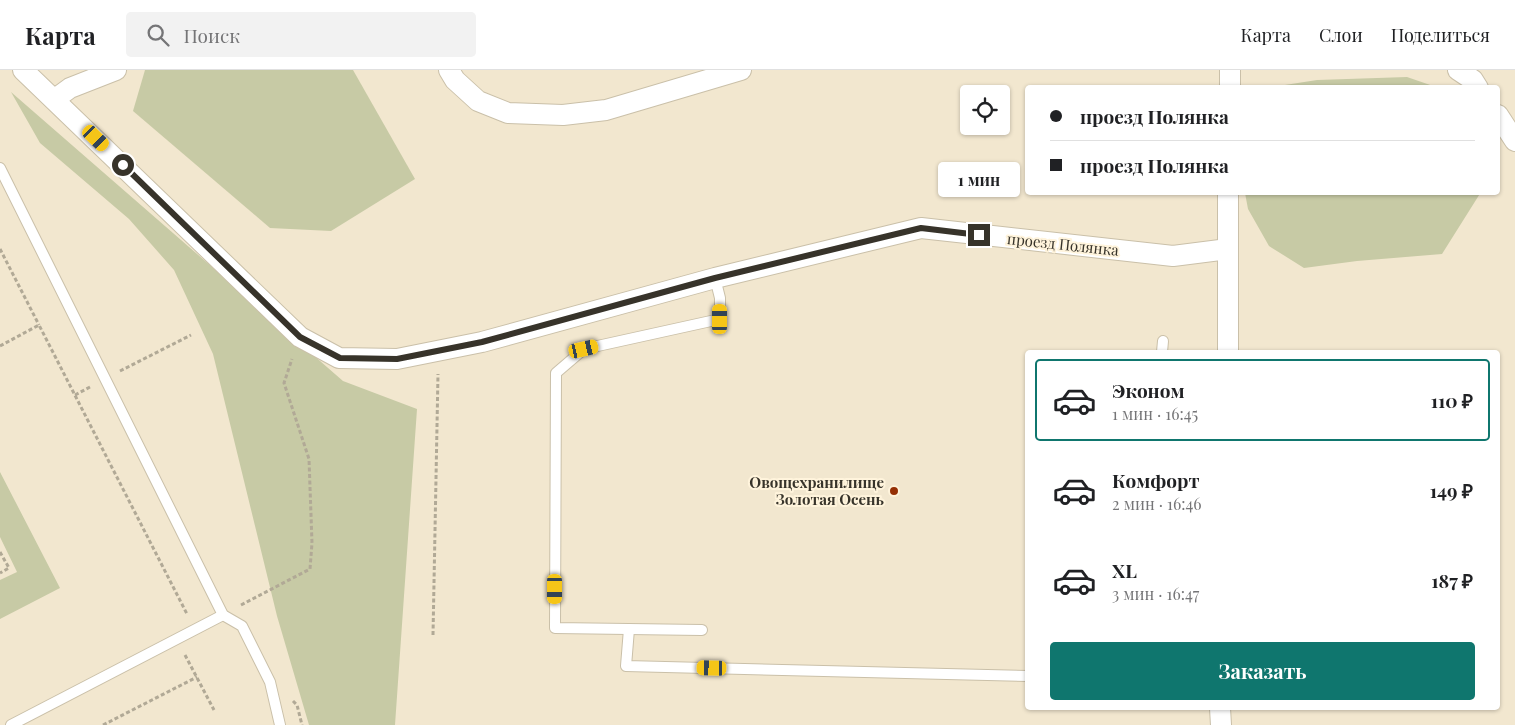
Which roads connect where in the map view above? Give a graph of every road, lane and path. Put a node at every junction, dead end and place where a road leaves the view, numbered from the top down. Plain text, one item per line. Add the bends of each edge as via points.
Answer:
1 (23, 70) edge
2 (116, 70) edge
3 (449, 70) edge
4 (742, 70) edge
5 (1230, 70) edge
6 (1458, 70) edge
7 (1230, 85) edge
8 (1476, 85) edge
9 (55, 99) junction
10 (1500, 119) edge
11 (1515, 141) edge
12 (0, 168) edge
13 (1228, 195) edge
14 (0, 249) edge
15 (1228, 249) junction
16 (715, 278) junction
17 (39, 325) junction
18 (191, 335) dead end
19 (300, 337) junction
20 (1162, 341) dead end
21 (0, 346) edge
22 (1162, 350) edge
23 (1228, 350) edge
24 (439, 351) junction
25 (106, 379) junction
26 (75, 395) junction
27 (0, 552) edge
28 (0, 573) edge
29 (223, 615) junction
30 (188, 616) dead end
31 (628, 629) junction
32 (702, 630) dead end
33 (433, 634) dead end
34 (178, 640) junction
35 (1025, 676) edge
36 (197, 677) junction
37 (214, 710) dead end
38 (1220, 710) edge
39 (11, 725) edge
40 (103, 725) edge
41 (280, 725) edge
42 (1221, 725) edge

1 - 9 street, проезд Полянка
2 - 9 street via 70,88
3 - 4 street via 455,80 478,100 508,113 563,115 606,110
5 - 7 street
6 - 8 street
9 - 19 street, проезд Полянка
10 - 11 street
12 - 25 lane
13 - 15 street
14 - 17 path
15 - 16 street, проезд Полянка via 1173,256 921,228
15 - 23 street
16 - 24 street, проезд Полянка
16 - 31 lane via 720,298 720,319 584,349 556,373 555,628
17 - 21 path
17 - 26 path
18 - 25 path
19 - 24 street, проезд Полянка via 340,358 397,359
19 - 29 path via 284,382 308,459 310,569
20 - 22 lane
24 - 33 path
25 - 26 path
25 - 29 lane
26 - 30 path
27 - 28 path via 9,568
29 - 34 lane
29 - 41 lane via 242,626 270,682
31 - 32 lane
31 - 35 lane via 626,666
34 - 36 path
34 - 39 lane
36 - 37 path
36 - 40 path
38 - 42 street

